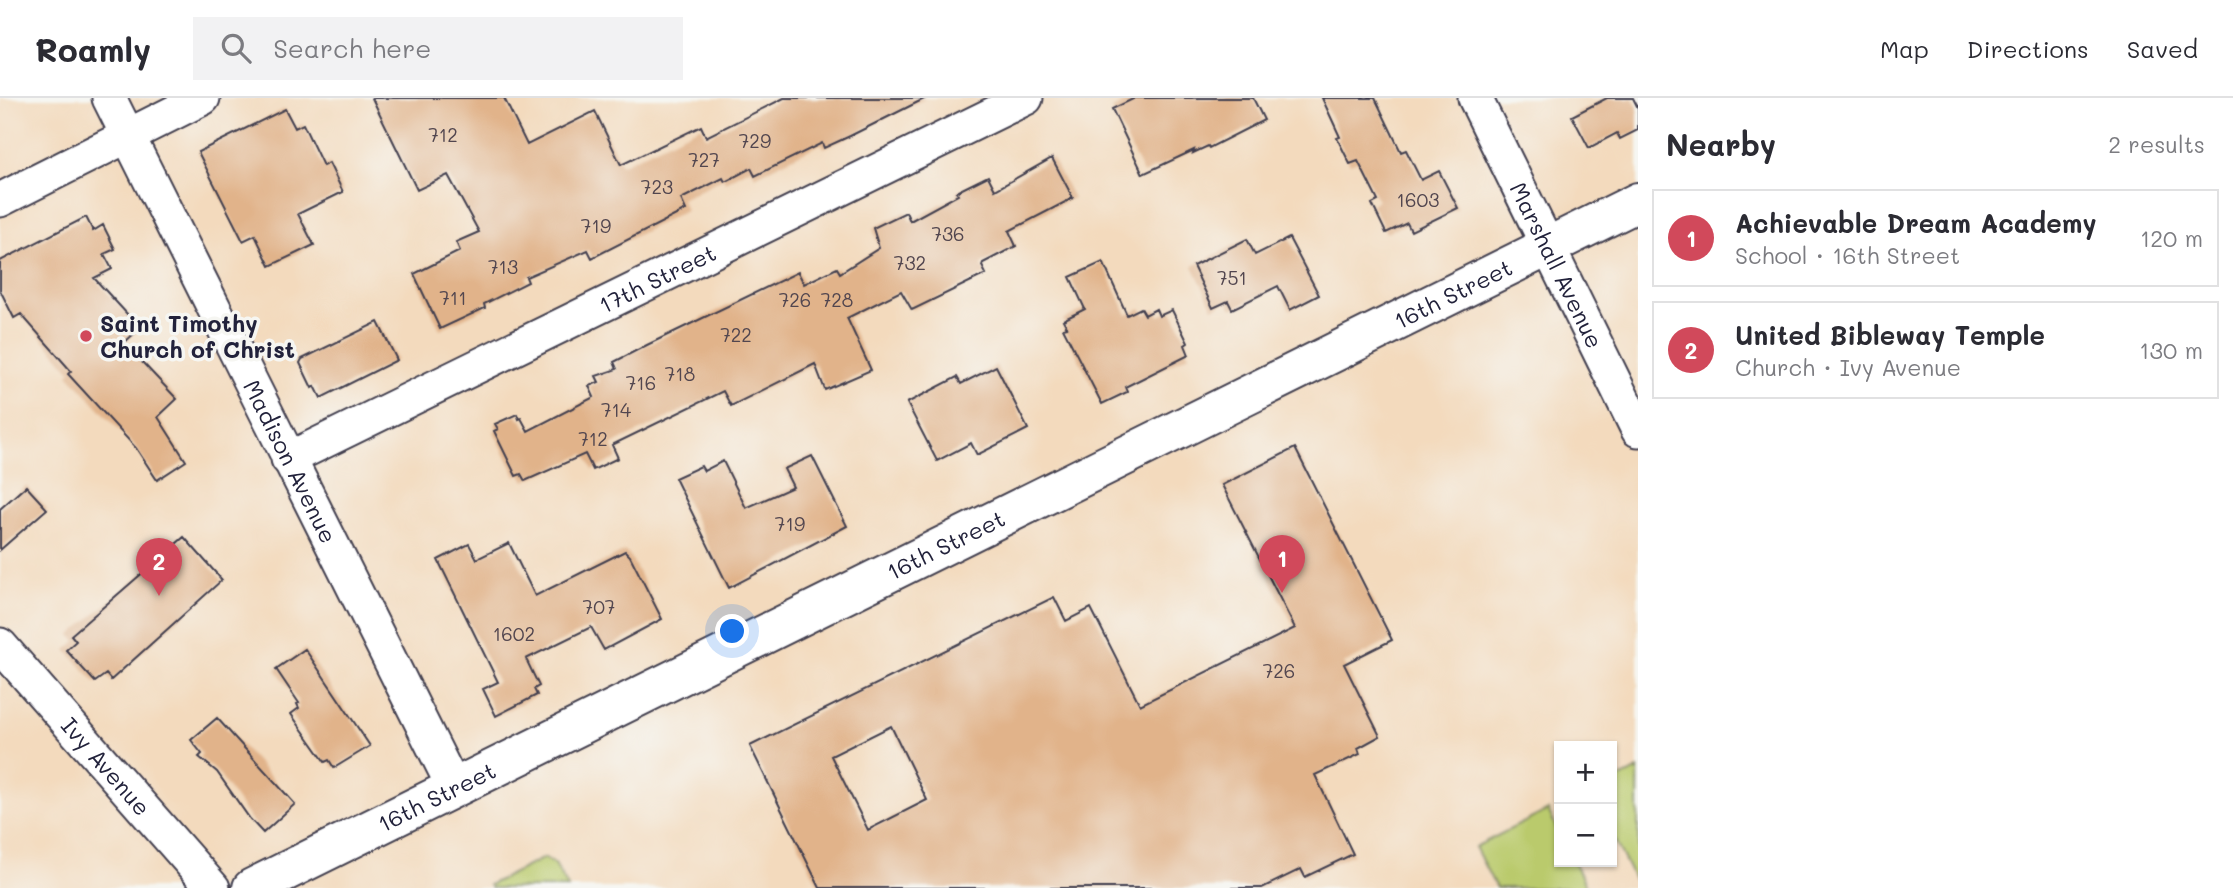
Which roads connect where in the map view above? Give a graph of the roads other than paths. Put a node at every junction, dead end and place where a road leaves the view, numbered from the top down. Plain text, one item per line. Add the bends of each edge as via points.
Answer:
1 (109, 98) edge
2 (203, 98) edge
3 (1026, 98) edge
4 (1475, 98) edge
5 (127, 135) junction
6 (0, 200) edge
7 (1638, 201) edge
8 (1547, 246) junction
9 (1638, 430) edge
10 (288, 459) junction
11 (0, 645) edge
12 (454, 788) junction
13 (213, 888) edge
14 (252, 888) edge

1 - 5 street, Madison Avenue
2 - 5 street
3 - 10 street, 17th Street
4 - 8 street, Marshall Avenue
5 - 6 street
5 - 10 street, Madison Avenue
7 - 8 main road, 16th Street
8 - 9 street, Marshall Avenue
8 - 12 main road, 16th Street
10 - 12 street, Madison Avenue
11 - 13 street, Ivy Avenue
12 - 14 main road, 16th Street

